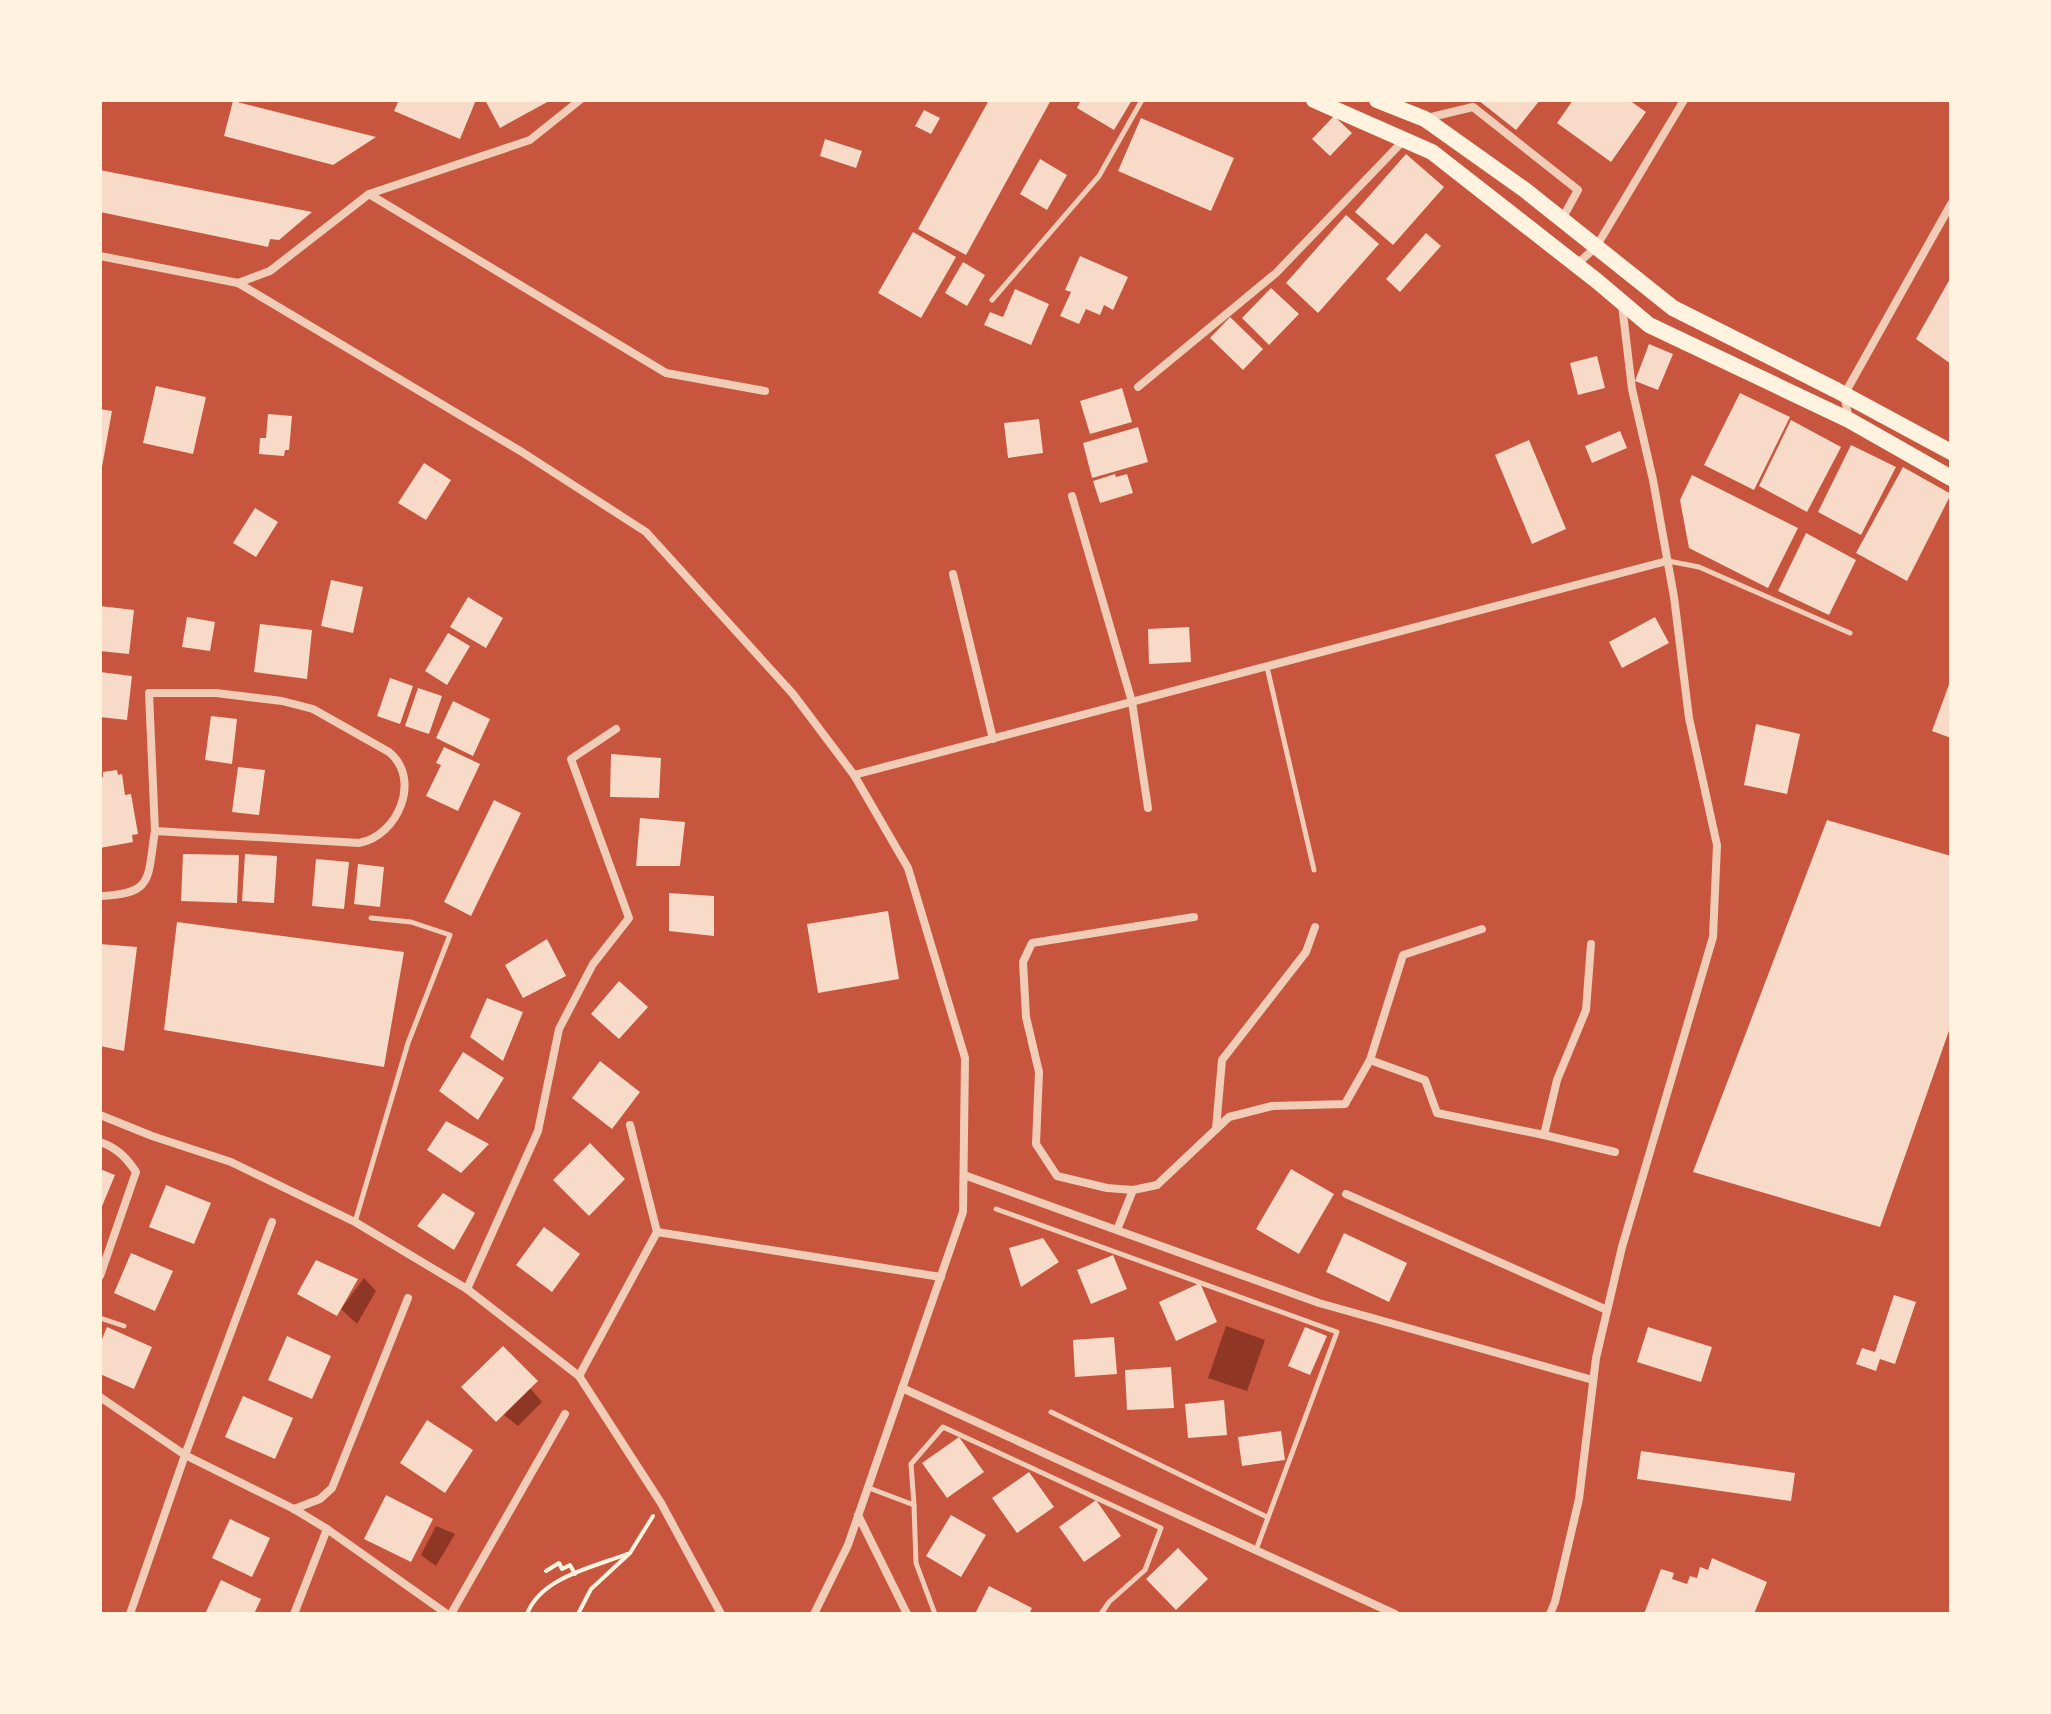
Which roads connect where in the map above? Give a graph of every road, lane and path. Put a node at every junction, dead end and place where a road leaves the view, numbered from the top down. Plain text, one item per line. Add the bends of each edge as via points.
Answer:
1 (580, 100) edge
2 (1142, 100) edge
3 (1314, 100) edge
4 (1377, 100) edge
5 (1684, 100) edge
6 (1425, 119) junction
7 (1405, 139) junction
8 (369, 194) junction
9 (1951, 204) edge
10 (1562, 220) junction
11 (1596, 247) junction
12 (100, 256) edge
13 (1576, 265) junction
14 (238, 283) junction
15 (992, 300) dead end
16 (1622, 302) junction
17 (1138, 387) dead end
18 (765, 391) dead end
19 (1844, 395) junction
20 (1849, 420) junction
21 (1951, 452) edge
22 (1951, 478) edge
23 (1072, 496) dead end
24 (1667, 561) junction
25 (953, 574) dead end
26 (1850, 633) dead end
27 (1266, 666) junction
28 (1132, 702) junction
29 (616, 729) dead end
30 (993, 739) junction
31 (854, 775) junction
32 (1148, 808) dead end
33 (155, 831) junction
34 (1314, 870) dead end
35 (100, 896) edge
36 (1194, 917) dead end
37 (371, 918) dead end
38 (1315, 927) dead end
39 (1482, 929) dead end
40 (1591, 944) dead end
41 (1370, 1060) junction
42 (100, 1115) edge
43 (630, 1125) dead end
44 (1216, 1130) junction
45 (1544, 1135) junction
46 (100, 1142) edge
47 (1615, 1152) dead end
48 (964, 1175) junction
49 (1133, 1190) junction
50 (1346, 1194) dead end
51 (996, 1209) dead end
52 (272, 1222) dead end
53 (355, 1222) junction
54 (1117, 1230) junction
55 (657, 1232) junction
56 (100, 1276) edge
57 (941, 1277) junction
58 (467, 1289) junction
59 (408, 1298) dead end
60 (1607, 1310) junction
61 (100, 1318) edge
62 (124, 1326) dead end
63 (579, 1376) junction
64 (1593, 1380) junction
65 (902, 1388) junction
66 (100, 1397) edge
67 (1051, 1412) dead end
68 (565, 1414) dead end
69 (185, 1455) junction
70 (868, 1488) junction
71 (661, 1503) junction
72 (914, 1505) junction
73 (294, 1509) junction
74 (858, 1515) junction
75 (1267, 1517) junction
76 (327, 1529) junction
77 (1256, 1550) junction
78 (630, 1553) junction
79 (546, 1571) dead end
80 (575, 1574) junction
81 (130, 1614) edge
82 (294, 1614) edge
83 (449, 1614) edge
84 (527, 1614) edge
85 (578, 1614) edge
86 (721, 1614) edge
87 (814, 1614) edge
88 (907, 1614) edge
89 (935, 1614) edge
90 (1101, 1614) edge
91 (1395, 1614) edge
92 (1550, 1614) edge

1 - 8 street via 530,140
2 - 15 lane via 1099,176
3 - 7 main road
4 - 6 main road
5 - 11 street
6 - 10 main road
6 - 10 street via 1473,107 1578,190
7 - 13 main road via 1432,152
7 - 17 street via 1276,273
8 - 14 street via 270,271
8 - 18 street via 666,373
9 - 19 street
10 - 11 main road
11 - 13 street
11 - 19 main road via 1673,308
12 - 14 street
13 - 16 main road
14 - 31 street via 646,532 793,694
16 - 20 main road via 1649,325
16 - 24 street via 1632,389
19 - 20 street
19 - 21 main road
20 - 22 main road
23 - 28 street
24 - 26 lane via 1699,567
24 - 27 street
24 - 60 street via 1689,718 1717,845 1713,937
25 - 30 street
27 - 28 street
27 - 34 lane
28 - 30 street
28 - 32 street
29 - 58 street via 571,759 629,918 593,964 559,1029 538,1131
30 - 31 street
31 - 48 street via 908,868 965,1058
33 - 33 street via 149,693 246,695 313,709 389,752 404,769 398,813 391,827 370,841
33 - 35 street via 142,886 135,893
36 - 49 street via 1032,943 1023,962 1026,1017 1039,1072 1036,1144 1057,1176
37 - 53 lane via 411,922 450,935 408,1043
38 - 44 street via 1306,952 1222,1060
39 - 41 street via 1403,955
40 - 45 street via 1586,1010 1557,1080
41 - 44 street via 1345,1104 1272,1106 1229,1117
41 - 45 street via 1425,1080 1437,1113
42 - 53 street via 231,1162
43 - 55 street
44 - 49 street via 1157,1185
45 - 47 street
46 - 56 street via 114,1147 136,1172
48 - 54 street
48 - 57 street via 963,1212
49 - 54 street
50 - 60 street
51 - 75 lane via 1337,1332
52 - 69 street
53 - 58 street
54 - 64 street via 1319,1303
55 - 57 street
55 - 63 street
57 - 65 street
58 - 63 street
59 - 73 street via 332,1488
60 - 64 street
61 - 62 lane
63 - 71 street
64 - 92 street via 1579,1499
65 - 70 street
65 - 77 street
66 - 69 street
67 - 75 lane
68 - 83 street
69 - 73 street
69 - 81 street
70 - 72 lane
70 - 74 street
71 - 78 path
71 - 86 street
72 - 89 lane via 916,1563
72 - 90 lane via 911,1464 943,1427 1161,1528 1145,1570
73 - 76 street
74 - 87 street
74 - 88 street
75 - 77 lane
76 - 82 street
76 - 83 street
77 - 91 street
78 - 80 path
78 - 85 path via 591,1589
79 - 80 path via 559,1563 562,1569 570,1565
80 - 84 path via 539,1594

